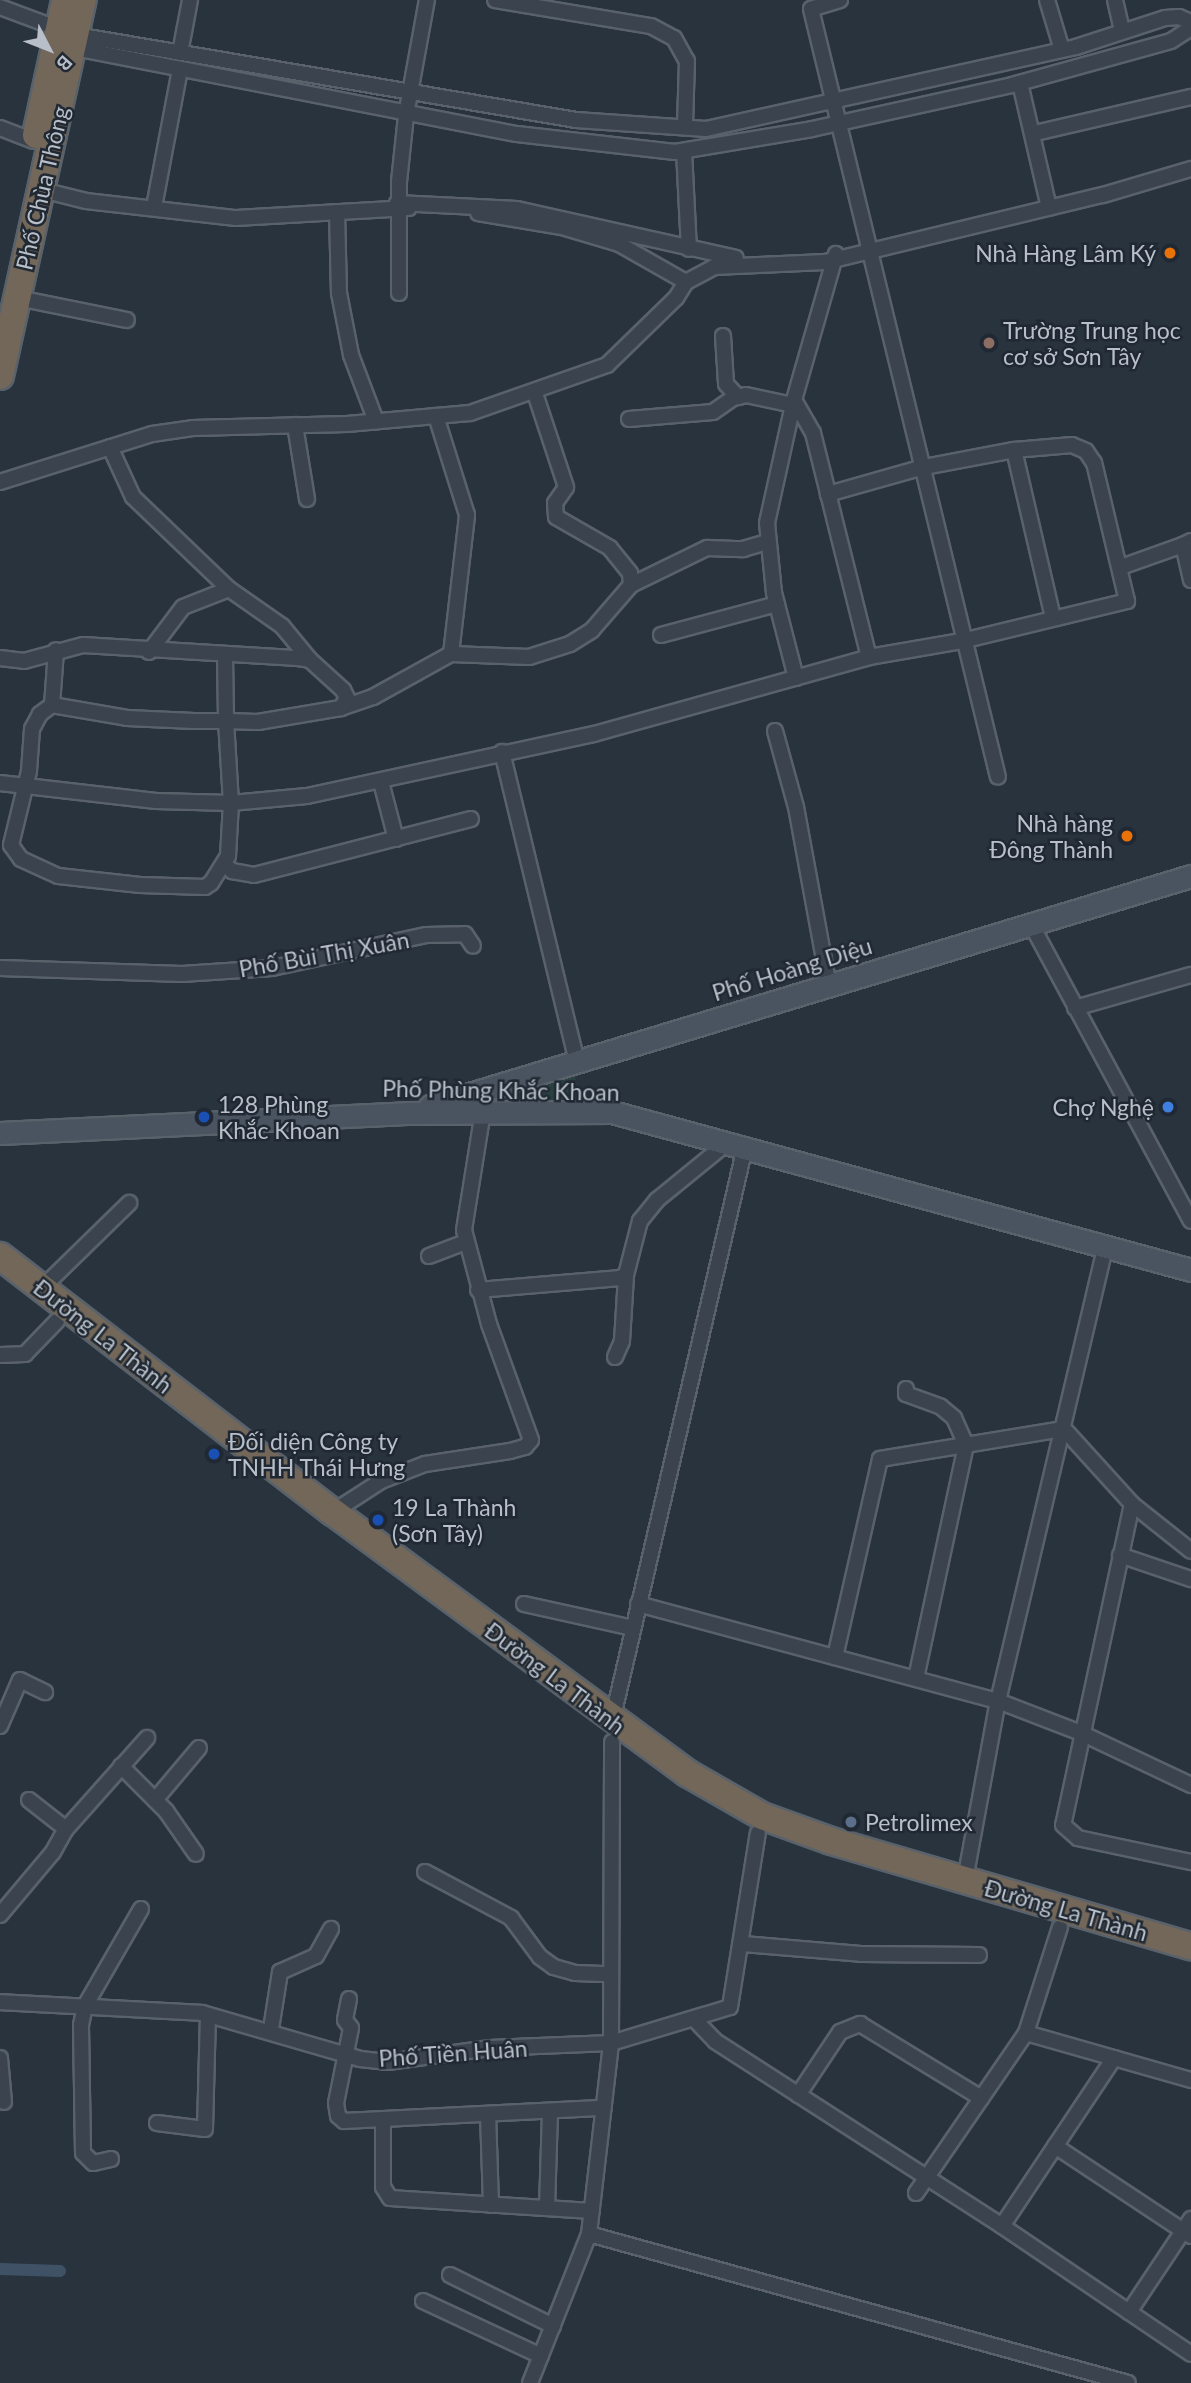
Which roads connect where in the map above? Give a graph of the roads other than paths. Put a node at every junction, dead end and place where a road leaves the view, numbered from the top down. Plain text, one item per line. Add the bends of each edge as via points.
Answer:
1 (65, 0) edge
2 (83, 0) edge
3 (190, 0) edge
4 (427, 0) edge
5 (495, 0) edge
6 (839, 0) edge
7 (1048, 0) edge
8 (1115, 0) edge
9 (0, 7) edge
10 (1191, 22) edge
11 (1191, 28) edge
12 (1122, 32) junction
13 (69, 38) junction
14 (1062, 50) junction
15 (180, 53) junction
16 (180, 70) junction
17 (1020, 83) junction
18 (411, 92) junction
19 (1191, 97) edge
20 (837, 101) junction
21 (405, 114) junction
22 (839, 123) junction
23 (685, 126) junction
24 (0, 128) edge
25 (1035, 133) junction
26 (34, 141) junction
27 (684, 150) junction
28 (1191, 169) edge
29 (42, 190) junction
30 (397, 206) junction
31 (154, 207) junction
32 (1049, 208) junction
33 (337, 212) junction
34 (24, 229) junction
35 (690, 249) junction
36 (869, 252) junction
37 (836, 260) junction
38 (686, 282) junction
39 (399, 293) dead end
40 (9, 296) edge
41 (127, 320) dead end
42 (723, 336) dead end
43 (0, 376) edge
44 (535, 393) junction
45 (738, 397) junction
46 (793, 402) junction
47 (436, 416) junction
48 (629, 419) dead end
49 (376, 421) junction
50 (295, 425) junction
51 (110, 447) junction
52 (1014, 450) junction
53 (920, 468) junction
54 (0, 482) edge
55 (828, 494) junction
56 (307, 499) dead end
57 (768, 542) junction
58 (1187, 543) edge
59 (1121, 566) junction
60 (1191, 580) edge
61 (631, 585) junction
62 (229, 589) junction
63 (777, 604) junction
64 (1053, 618) junction
65 (661, 635) dead end
66 (962, 641) junction
67 (56, 650) junction
68 (149, 652) junction
69 (452, 654) junction
70 (225, 655) junction
71 (869, 657) junction
72 (0, 658) edge
73 (310, 660) junction
74 (796, 678) junction
75 (52, 705) junction
76 (341, 708) junction
77 (226, 721) junction
78 (775, 731) dead end
79 (502, 752) junction
80 (998, 777) dead end
81 (381, 782) junction
82 (0, 783) edge
83 (24, 787) junction
84 (231, 803) junction
85 (471, 819) dead end
86 (396, 839) junction
87 (225, 864) junction
88 (1191, 876) edge
89 (1031, 925) junction
90 (472, 946) dead end
91 (0, 968) edge
92 (1191, 975) edge
93 (829, 986) junction
94 (1076, 1008) junction
95 (577, 1062) junction
96 (469, 1107) junction
97 (407, 1113) joint
98 (0, 1133) edge
99 (736, 1145) junction
100 (129, 1203) dead end
101 (1191, 1221) edge
102 (466, 1242) junction
103 (1105, 1250) junction
104 (0, 1256) edge
105 (429, 1256) dead end
106 (1191, 1270) edge
107 (625, 1275) junction
108 (0, 1278) edge
109 (42, 1288) junction
110 (478, 1290) junction
111 (57, 1321) junction
112 (0, 1355) edge
113 (615, 1357) dead end
114 (906, 1390) dead end
115 (1064, 1429) junction
116 (966, 1445) junction
117 (1132, 1504) junction
118 (333, 1512) junction
119 (1191, 1552) edge
120 (1120, 1555) junction
121 (1191, 1578) edge
122 (524, 1604) dead end
123 (638, 1604) junction
124 (633, 1628) junction
125 (835, 1657) junction
126 (916, 1679) junction
127 (45, 1692) dead end
128 (998, 1701) junction
129 (0, 1726) edge
130 (612, 1732) junction
131 (1081, 1733) junction
132 (146, 1738) dead end
133 (199, 1748) dead end
134 (121, 1766) junction
135 (1191, 1785) edge
136 (29, 1800) dead end
137 (155, 1800) junction
138 (66, 1829) junction
139 (758, 1833) junction
140 (196, 1854) dead end
141 (1191, 1862) edge
142 (425, 1872) dead end
143 (965, 1880) junction
144 (141, 1909) dead end
145 (0, 1915) edge
146 (1060, 1927) junction
147 (331, 1929) dead end
148 (743, 1944) junction
149 (1191, 1946) edge
150 (979, 1955) dead end
151 (1191, 1965) edge
152 (610, 1974) junction
153 (349, 1999) dead end
154 (0, 2002) edge
155 (85, 2006) junction
156 (208, 2015) junction
157 (695, 2020) junction
158 (271, 2029) junction
159 (1026, 2033) junction
160 (611, 2043) junction
161 (345, 2055) junction
162 (0, 2058) edge
163 (1114, 2058) junction
164 (1191, 2080) edge
165 (798, 2095) junction
166 (981, 2098) junction
167 (4, 2102) dead end
168 (604, 2108) junction
169 (550, 2110) junction
170 (488, 2114) junction
171 (383, 2119) junction
172 (156, 2123) dead end
173 (1055, 2146) junction
174 (111, 2159) dead end
175 (927, 2178) junction
176 (916, 2193) dead end
177 (491, 2205) junction
178 (547, 2208) junction
179 (592, 2211) junction
180 (1002, 2226) junction
181 (1188, 2229) edge
182 (589, 2234) junction
183 (450, 2274) dead end
184 (422, 2301) dead end
185 (1129, 2312) junction
186 (553, 2326) junction
187 (1191, 2354) edge
188 (541, 2356) junction
189 (530, 2383) edge
190 (1128, 2383) edge

1 - 13 highway, Phố Chùa Thông
2 - 13 highway, Phố Chùa Thông
3 - 15 street
4 - 18 street
5 - 23 street via 651,26 674,38 687,61
6 - 20 street via 811,9
7 - 14 street
8 - 12 street
9 - 13 street
10 - 12 street via 1165,18
11 - 17 street via 1171,41
12 - 14 street
13 - 15 street
13 - 16 street
13 - 26 highway, Phố Chùa Thông
13 - 29 highway, Phố Chùa Thông
14 - 20 street
15 - 18 street
16 - 21 street
16 - 31 street
17 - 22 street
17 - 25 street
18 - 21 street
18 - 23 street via 576,120
19 - 25 street
20 - 22 street
20 - 23 street via 706,129
21 - 27 street via 646,152
21 - 30 street
22 - 27 street
22 - 36 street
24 - 26 street
25 - 32 street
26 - 34 highway, Phố Chùa Thông
27 - 35 street
28 - 32 street
29 - 31 street via 86,201
29 - 34 highway, Phố Chùa Thông
30 - 33 street
30 - 35 street via 517,209
30 - 38 street via 480,213 562,228 635,251
30 - 39 street
31 - 33 street via 236,218
32 - 36 street
33 - 49 street via 339,293 351,355
34 - 40 highway, Phố Chùa Thông
35 - 37 street via 758,259 836,253
36 - 37 street
36 - 53 street
37 - 38 street via 714,267
37 - 46 street
38 - 44 street via 676,298 607,365
40 - 41 street
40 - 43 highway, Phố Chùa Thông
42 - 45 street via 726,384
44 - 47 street via 470,412
44 - 61 street via 566,487 555,503 556,517 610,548 630,573
45 - 46 street
45 - 48 street via 713,412
46 - 55 street via 813,433
46 - 57 street via 774,485
47 - 49 street
47 - 69 street via 467,515
49 - 50 street
50 - 51 street via 193,428
50 - 56 street
51 - 54 street
51 - 62 street via 133,497
52 - 53 street
52 - 59 street via 1072,444 1086,451 1094,463
52 - 64 street
53 - 55 street
53 - 66 street
55 - 71 street
57 - 61 street via 743,550 707,548
57 - 63 street
58 - 59 street
58 - 60 street
59 - 64 street via 1127,601
61 - 69 street via 592,630 559,648 529,657
62 - 68 street via 183,607
62 - 73 street via 282,626
63 - 65 street
63 - 74 street
64 - 66 street
66 - 71 street
66 - 80 street
67 - 68 street via 83,645
67 - 72 street via 24,662
67 - 75 street
68 - 70 street
69 - 76 street via 410,679
70 - 73 street
70 - 77 street
71 - 74 street
73 - 76 street via 343,690 347,698
74 - 79 street via 594,734
75 - 77 street via 127,718
75 - 83 street via 32,729
76 - 77 street via 258,722
77 - 84 street
78 - 93 street via 796,807
79 - 81 street
79 - 95 street
81 - 84 street
81 - 86 street
82 - 83 street
83 - 84 street via 156,801
83 - 87 street via 11,845 32,868 72,878 205,887
84 - 87 street
85 - 86 street
86 - 87 street via 254,875 232,871
88 - 89 main road, Phố Hoàng Diệu
89 - 93 main road, Phố Hoàng Diệu
89 - 94 street
90 - 91 street, Phố Bùi Thị Xuân via 465,934 426,936 272,968 182,974
92 - 94 street
93 - 95 main road, Phố Hoàng Diệu
94 - 101 street
95 - 96 main road, Phố Hoàng Diệu
96 - 97 main road, Phố Hoàng Diệu
96 - 99 main road, Phố Phùng Khắc Khoan via 611,1112
96 - 102 street
97 - 98 main road, Phố Phùng Khắc Khoan
99 - 103 main road, Phố Phùng Khắc Khoan
99 - 107 street via 648,1210 640,1221
99 - 123 street
100 - 109 street
102 - 105 street
102 - 110 street
103 - 106 main road, Phố Phùng Khắc Khoan
103 - 115 street
104 - 109 highway, Đường La Thành
107 - 110 street
107 - 113 street via 622,1341
108 - 111 highway, Đường La Thành
109 - 118 highway, Đường La Thành
110 - 118 street via 531,1440 510,1451 425,1464 381,1481
111 - 112 street via 26,1354
111 - 130 highway, Đường La Thành
114 - 116 street via 954,1418
115 - 116 street
115 - 117 street
115 - 128 street
116 - 125 street via 880,1459
116 - 126 street
117 - 119 street
117 - 120 street
118 - 130 highway, Đường La Thành
120 - 121 street
120 - 131 street
122 - 124 street
123 - 124 street
123 - 125 street
124 - 130 street
125 - 126 street
126 - 128 street
127 - 129 street via 20,1680
128 - 131 street
128 - 143 street
130 - 139 highway, Đường La Thành via 679,1790
130 - 143 highway, Đường La Thành via 762,1816
130 - 152 street
131 - 135 street
131 - 141 street via 1063,1812 1063,1825 1069,1833
132 - 134 street
133 - 137 street
134 - 137 street
134 - 138 street
136 - 138 street
137 - 140 street
138 - 145 street
139 - 146 highway, Đường La Thành
139 - 148 street, Phố Tiền Huân
142 - 152 street via 511,1918 540,1958 554,1967
143 - 149 highway, Đường La Thành
144 - 155 street
146 - 151 highway, Đường La Thành
146 - 159 street
147 - 158 street via 316,1956 281,1972
148 - 150 street via 862,1954
148 - 157 street, Phố Tiền Huân via 730,2007
152 - 160 street
153 - 161 street via 345,2020 351,2028
154 - 155 street, Phố Tiền Huân
155 - 156 street, Phố Tiền Huân
155 - 174 street via 81,2025 83,2153 93,2163
156 - 158 street, Phố Tiền Huân
156 - 172 street via 205,2129
157 - 160 street, Phố Tiền Huân
157 - 165 street via 715,2042
158 - 161 street, Phố Tiền Huân
159 - 163 street
159 - 166 street
160 - 161 street, Phố Tiền Huân via 490,2048 399,2062
160 - 168 street
161 - 171 street via 338,2116 344,2120
162 - 167 street
163 - 164 street
163 - 173 street
165 - 166 street via 840,2032 848,2025 860,2024
165 - 175 street
166 - 175 street
168 - 169 street
168 - 179 street
169 - 170 street
169 - 178 street
170 - 171 street
170 - 177 street
171 - 177 street via 384,2194
173 - 180 street
173 - 181 street
175 - 176 street
175 - 180 street
177 - 178 street
178 - 179 street
179 - 182 street
180 - 185 street
181 - 185 street
182 - 186 street
182 - 190 street
183 - 186 street
184 - 188 street
185 - 187 street
186 - 188 street
188 - 189 street

